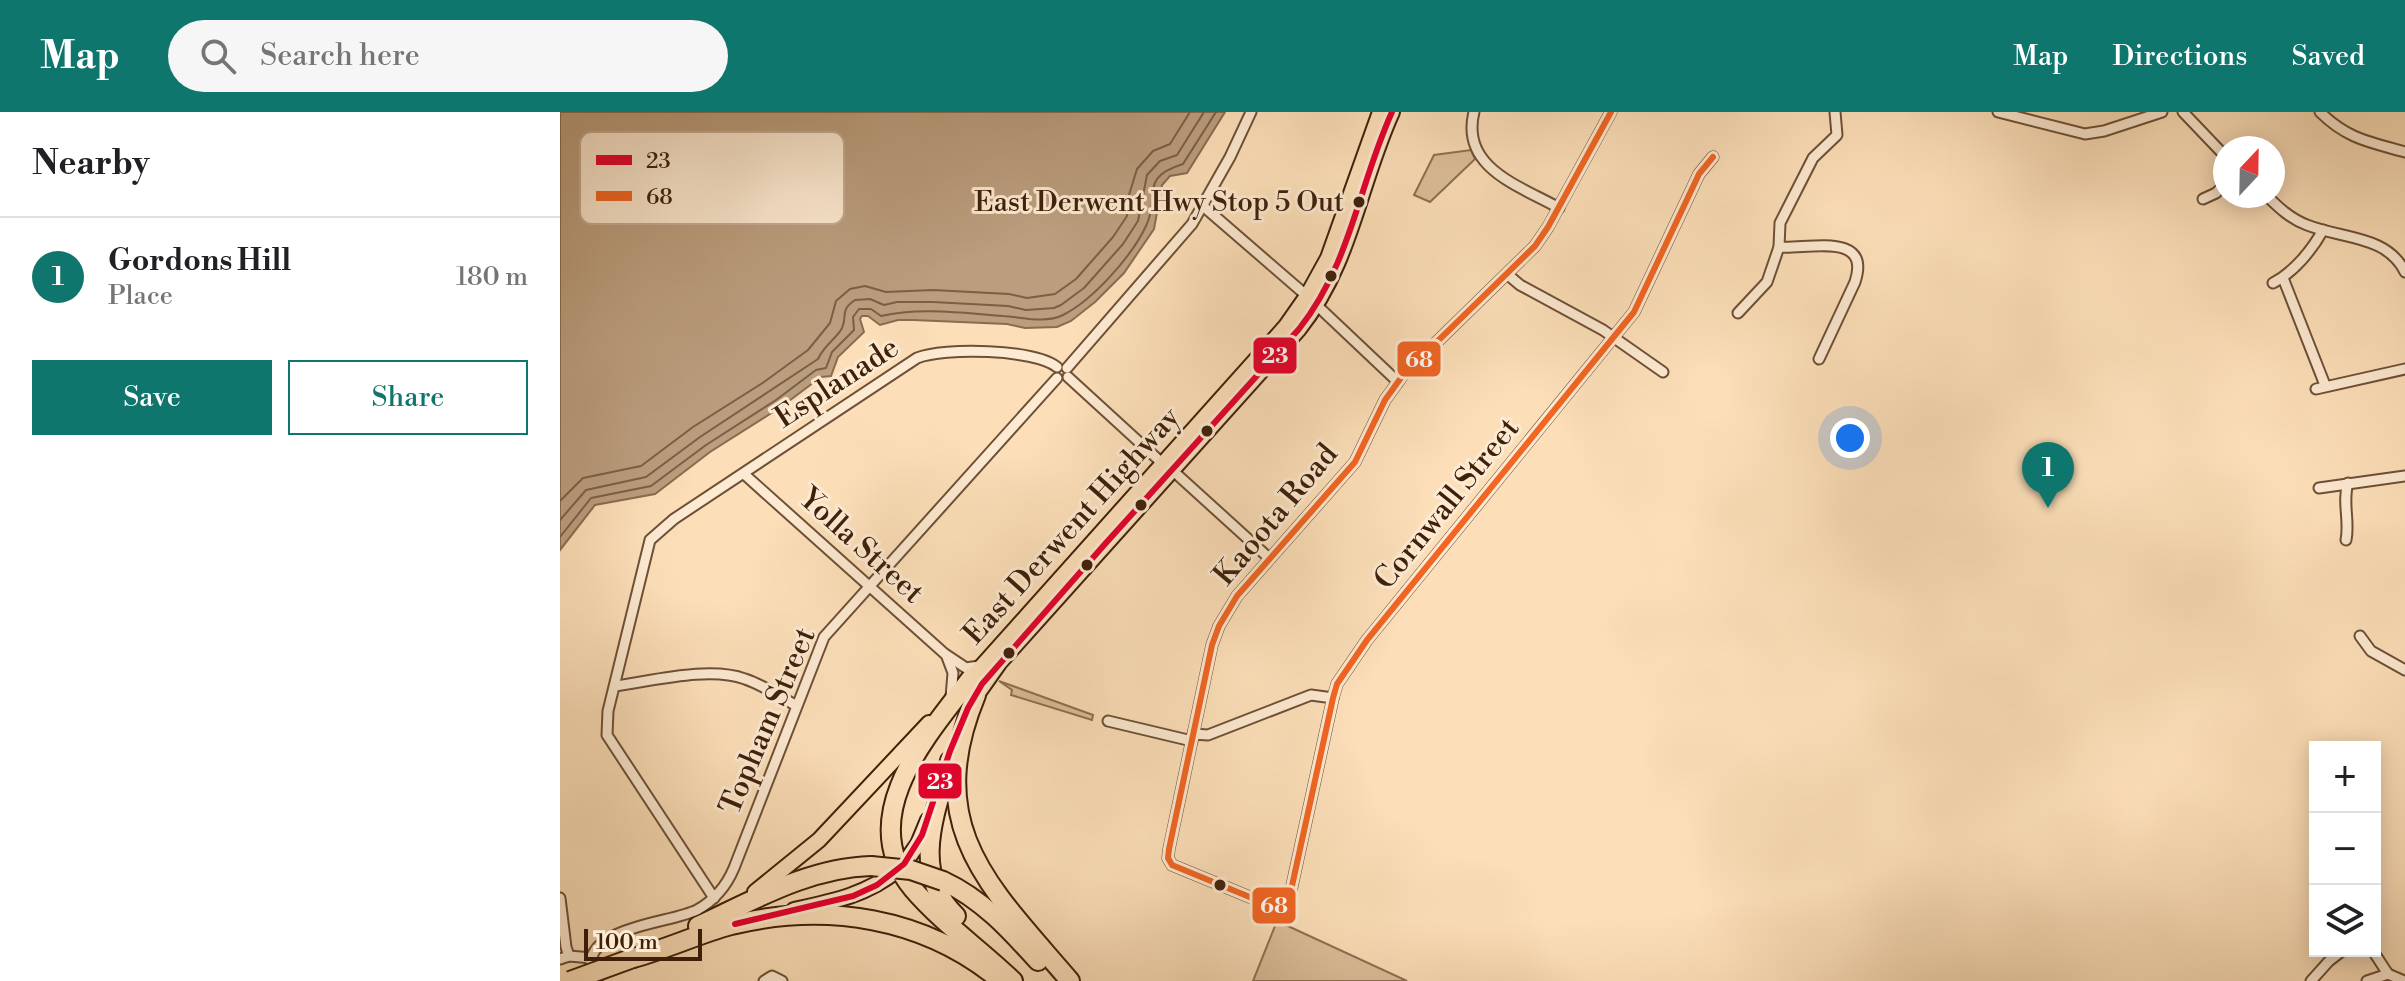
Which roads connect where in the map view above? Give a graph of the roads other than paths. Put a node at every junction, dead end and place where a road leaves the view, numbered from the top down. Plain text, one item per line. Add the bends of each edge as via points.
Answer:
1 (1251, 112) edge
2 (1380, 112) edge
3 (1392, 112) edge
4 (1474, 112) edge
5 (1611, 112) edge
6 (1835, 112) edge
7 (1998, 112) edge
8 (2162, 112) edge
9 (2183, 112) edge
10 (2320, 112) edge
11 (2213, 143) edge
12 (2405, 152) edge
13 (1713, 157) dead end
14 (2213, 194) edge
15 (2203, 199) dead end
16 (1203, 206) junction
17 (1559, 208) junction
18 (2282, 208) edge
19 (2323, 230) junction
20 (1779, 247) junction
21 (2405, 272) edge
22 (1507, 274) junction
23 (1312, 301) junction
24 (1738, 313) dead end
25 (1614, 337) junction
26 (1819, 359) dead end
27 (2405, 369) edge
28 (1064, 370) junction
29 (1663, 372) dead end
30 (1398, 382) junction
31 (1167, 466) junction
32 (744, 474) junction
33 (2405, 476) edge
34 (2348, 483) junction
35 (2319, 488) dead end
36 (2346, 540) dead end
37 (1269, 558) junction
38 (870, 586) junction
39 (2360, 636) dead end
40 (945, 654) junction
41 (986, 662) junction
42 (2405, 670) edge
43 (615, 686) junction
44 (974, 686) junction
45 (1333, 698) junction
46 (950, 701) junction
47 (795, 705) junction
48 (1108, 721) dead end
49 (959, 727) junction
50 (1193, 738) junction
51 (560, 898) edge
52 (1279, 906) joint
53 (723, 912) junction
54 (2334, 957) edge
55 (2377, 957) edge
56 (565, 958) edge
57 (592, 958) junction
58 (633, 958) junction
59 (2388, 974) junction
60 (570, 981) edge
61 (597, 981) edge
62 (991, 981) edge
63 (1001, 981) edge
64 (1013, 981) edge
65 (1028, 981) edge
66 (1056, 981) edge
67 (1070, 981) edge
68 (2311, 981) edge
69 (2367, 981) edge
70 (2404, 981) edge

1 - 16 street
2 - 23 main road, East Derwent Highway
3 - 23 main road, East Derwent Highway via 1333,278
4 - 17 street via 1472,137 1482,160
5 - 17 street, Kaoota Road
6 - 20 street via 1837,135 1807,168 1780,223
7 - 8 street via 2085,134
9 - 11 street
10 - 12 street via 2353,137
13 - 25 street, Cornwall Street via 1699,174 1639,304
14 - 15 street
16 - 23 street
16 - 28 street via 1158,267
17 - 22 street, Kaoota Road via 1535,246
18 - 19 street
19 - 21 street via 2387,249
19 - 27 street via 2278,281 2320,387
20 - 24 street via 1767,282
20 - 26 street via 1837,245 1857,262 1855,282
22 - 25 street
22 - 30 street, Kaoota Road
23 - 30 street
23 - 31 main road, East Derwent Highway via 1299,329
25 - 29 street
25 - 45 street, Cornwall Street via 1354,656
28 - 31 street
28 - 32 street, Esplanade via 1038,357 1009,353 925,355
28 - 38 street, Topham Street via 1064,380 1057,378
30 - 37 street, Kaoota Road via 1355,462
31 - 37 street
31 - 41 main road, East Derwent Highway
31 - 44 main road, East Derwent Highway
32 - 38 street, Yolla Street
32 - 43 street, Esplanade via 650,540
33 - 34 street
34 - 35 street
34 - 36 street
37 - 50 street, Kaoota Road via 1219,626
38 - 40 street, Yolla Street
38 - 47 street, Topham Street via 824,637
39 - 42 street via 2371,651
40 - 41 street, Yolla Street via 969,669
40 - 46 street via 953,673
41 - 44 main road, East Derwent Highway
43 - 47 street via 729,675
43 - 53 street, Esplanade via 606,720 609,740
44 - 46 main road, East Derwent Highway
44 - 49 main road, East Derwent Highway
44 - 64 highway via 938,724 902,779 891,810 891,839 912,888
44 - 67 highway via 957,769 966,838 990,885
45 - 50 street via 1311,695
45 - 52 street, Cornwall Street via 1294,884
46 - 53 main road, East Derwent Highway via 819,840 777,877
47 - 53 street, Topham Street via 726,885
48 - 50 street
49 - 53 main road, East Derwent Highway via 927,823 900,867 853,896
49 - 65 highway via 929,840 930,874 953,914
50 - 52 street, Kaoota Road via 1168,860
51 - 56 street
53 - 57 street via 657,921 611,938
53 - 58 highway
53 - 63 highway via 883,921 949,945
53 - 66 highway, bridge via 838,868 911,870 968,894
54 - 68 street
55 - 59 street
56 - 57 street
57 - 61 street
58 - 60 highway, bridge
58 - 62 highway via 765,926 844,922 913,939
59 - 69 street
59 - 70 street

